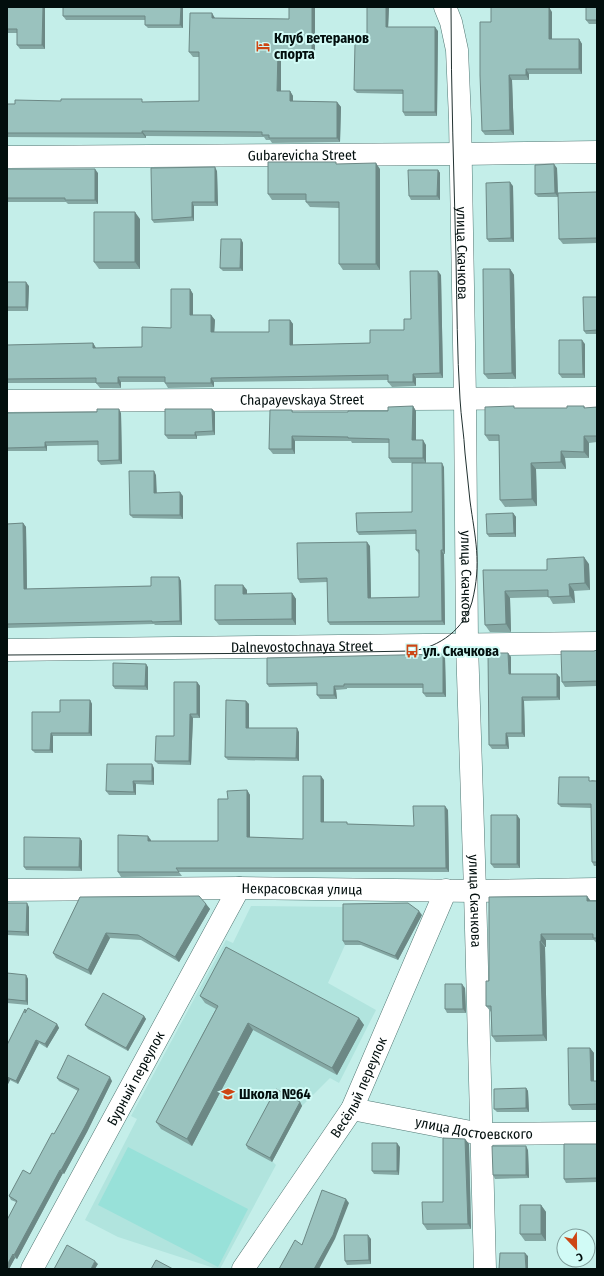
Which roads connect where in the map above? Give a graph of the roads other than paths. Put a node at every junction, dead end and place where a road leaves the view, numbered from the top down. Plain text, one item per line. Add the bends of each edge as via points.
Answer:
1 (445, 7) edge
2 (597, 152) edge
3 (461, 154) junction
4 (7, 157) edge
5 (597, 398) edge
6 (465, 399) junction
7 (7, 402) edge
8 (597, 643) edge
9 (466, 644) junction
10 (7, 650) edge
11 (239, 888) junction
12 (597, 889) edge
13 (7, 890) edge
14 (446, 890) junction
15 (475, 891) junction
16 (352, 1108) junction
17 (481, 1134) junction
18 (597, 1134) edge
19 (32, 1269) edge
20 (243, 1269) edge
21 (485, 1269) edge

1 - 3 street, улица Скачкова via 457,50
2 - 3 street, Gubarevicha Street
3 - 4 street, Gubarevicha Street
3 - 6 street, улица Скачкова
5 - 6 street, Chapayevskaya Street
6 - 7 street, Chapayevskaya Street
6 - 9 street, улица Скачкова
8 - 9 street, Dalnevostochnaya Street
9 - 10 street, Dalnevostochnaya Street
9 - 15 street, улица Скачкова
11 - 13 street, Некрасовская улица
11 - 14 street, Некрасовская улица
11 - 19 street, Бурный переулок
12 - 15 street, Некрасовская улица
14 - 15 street, Некрасовская улица
14 - 16 street, Весёлый переулок
15 - 17 street, улица Скачкова
16 - 17 street, улица Достоевского
16 - 20 street, Весёлый переулок
17 - 18 street, улица Достоевского
17 - 21 street, улица Скачкова

